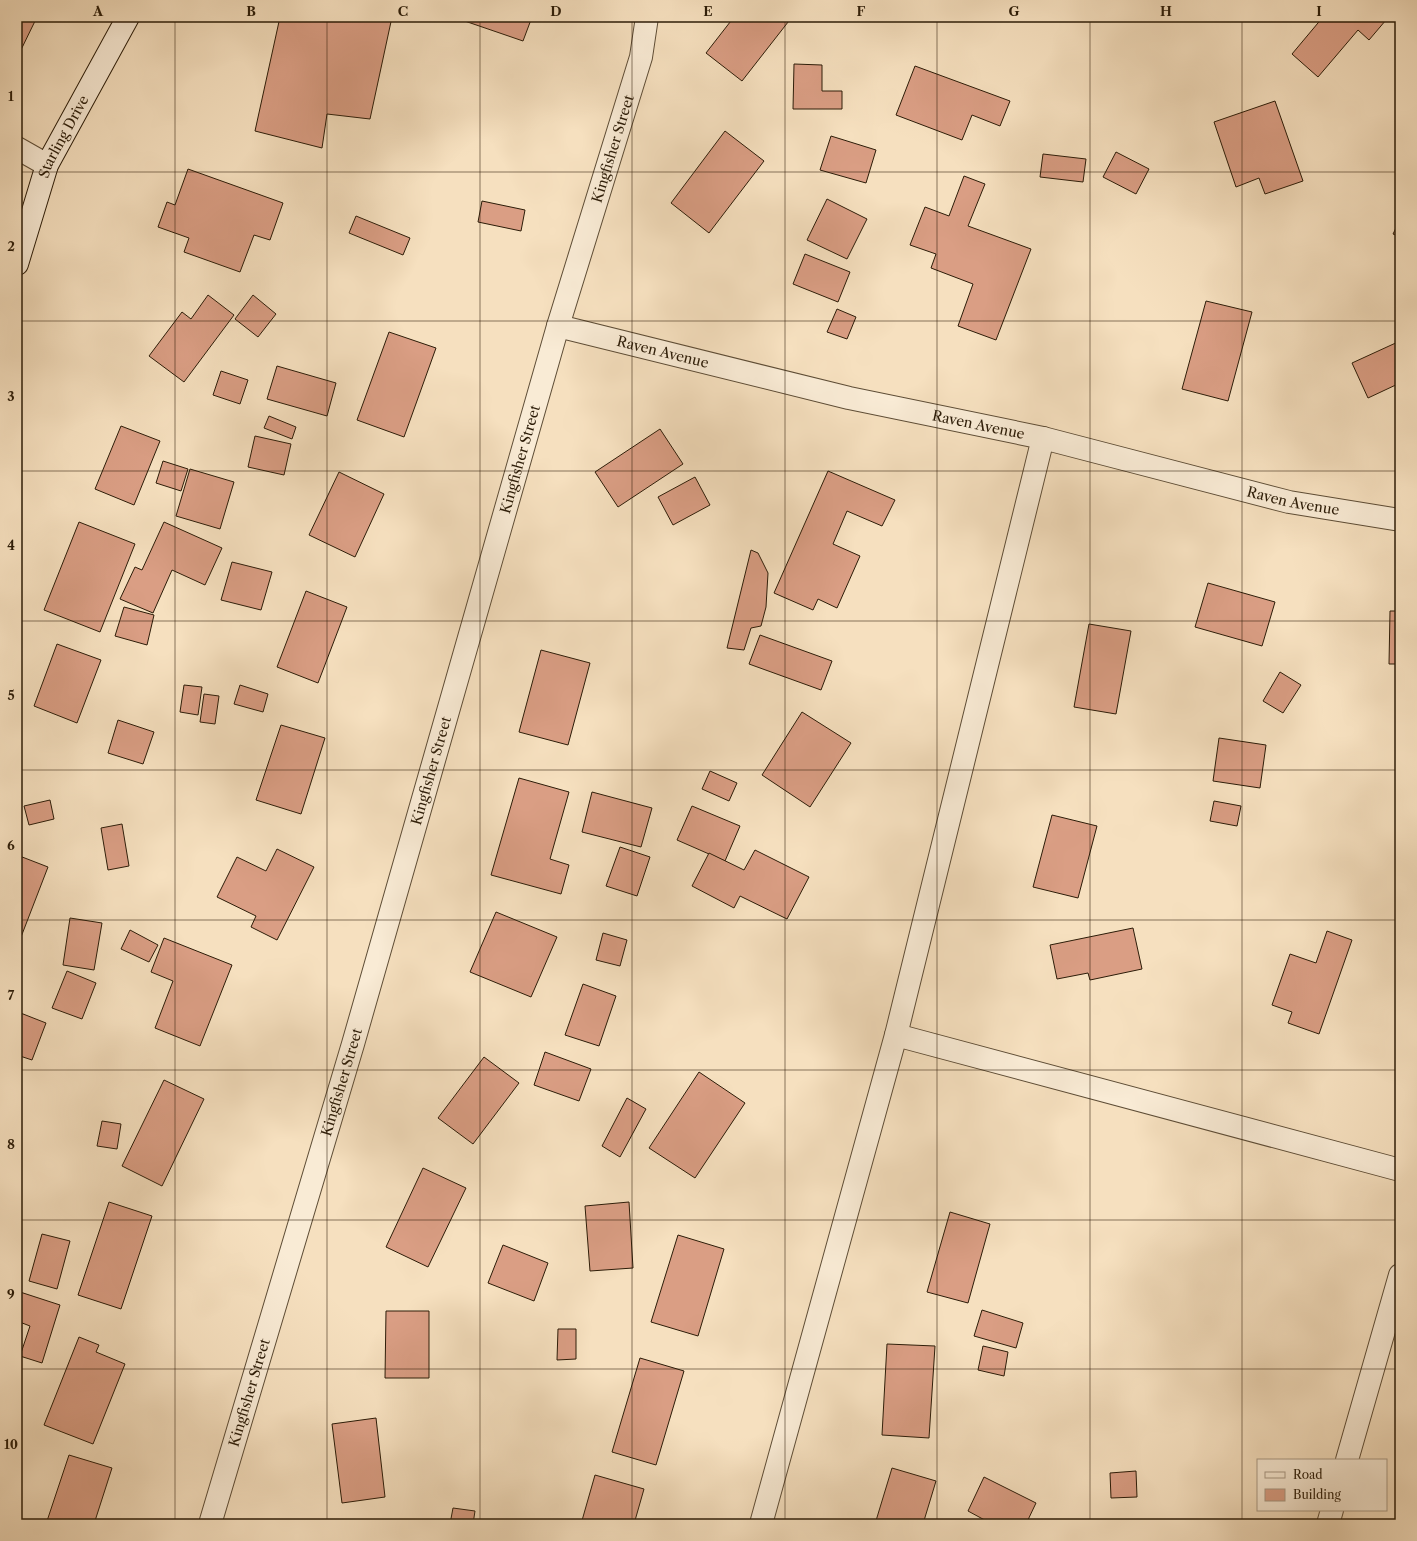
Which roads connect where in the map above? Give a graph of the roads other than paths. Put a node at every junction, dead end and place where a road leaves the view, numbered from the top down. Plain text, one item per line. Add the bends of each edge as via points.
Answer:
1 (128, 17) edge
2 (647, 17) edge
3 (17, 148) edge
4 (47, 165) junction
5 (17, 264) edge
6 (558, 326) junction
7 (1043, 438) junction
8 (1400, 520) edge
9 (896, 1034) junction
10 (1400, 1170) edge
11 (1400, 1274) edge
12 (1347, 1459) edge
13 (1332, 1511) edge
14 (210, 1524) edge
15 (761, 1524) edge
16 (1328, 1524) edge

1 - 4 street, Starling Drive
2 - 6 street, Kingfisher Street via 641,57
3 - 4 street
4 - 5 street, Starling Drive
6 - 7 street, Raven Avenue via 848,398
6 - 14 street, Kingfisher Street via 353,1044
7 - 8 street, Raven Avenue via 1289,502
7 - 9 street
9 - 10 street
9 - 15 street
11 - 12 street
13 - 16 street

